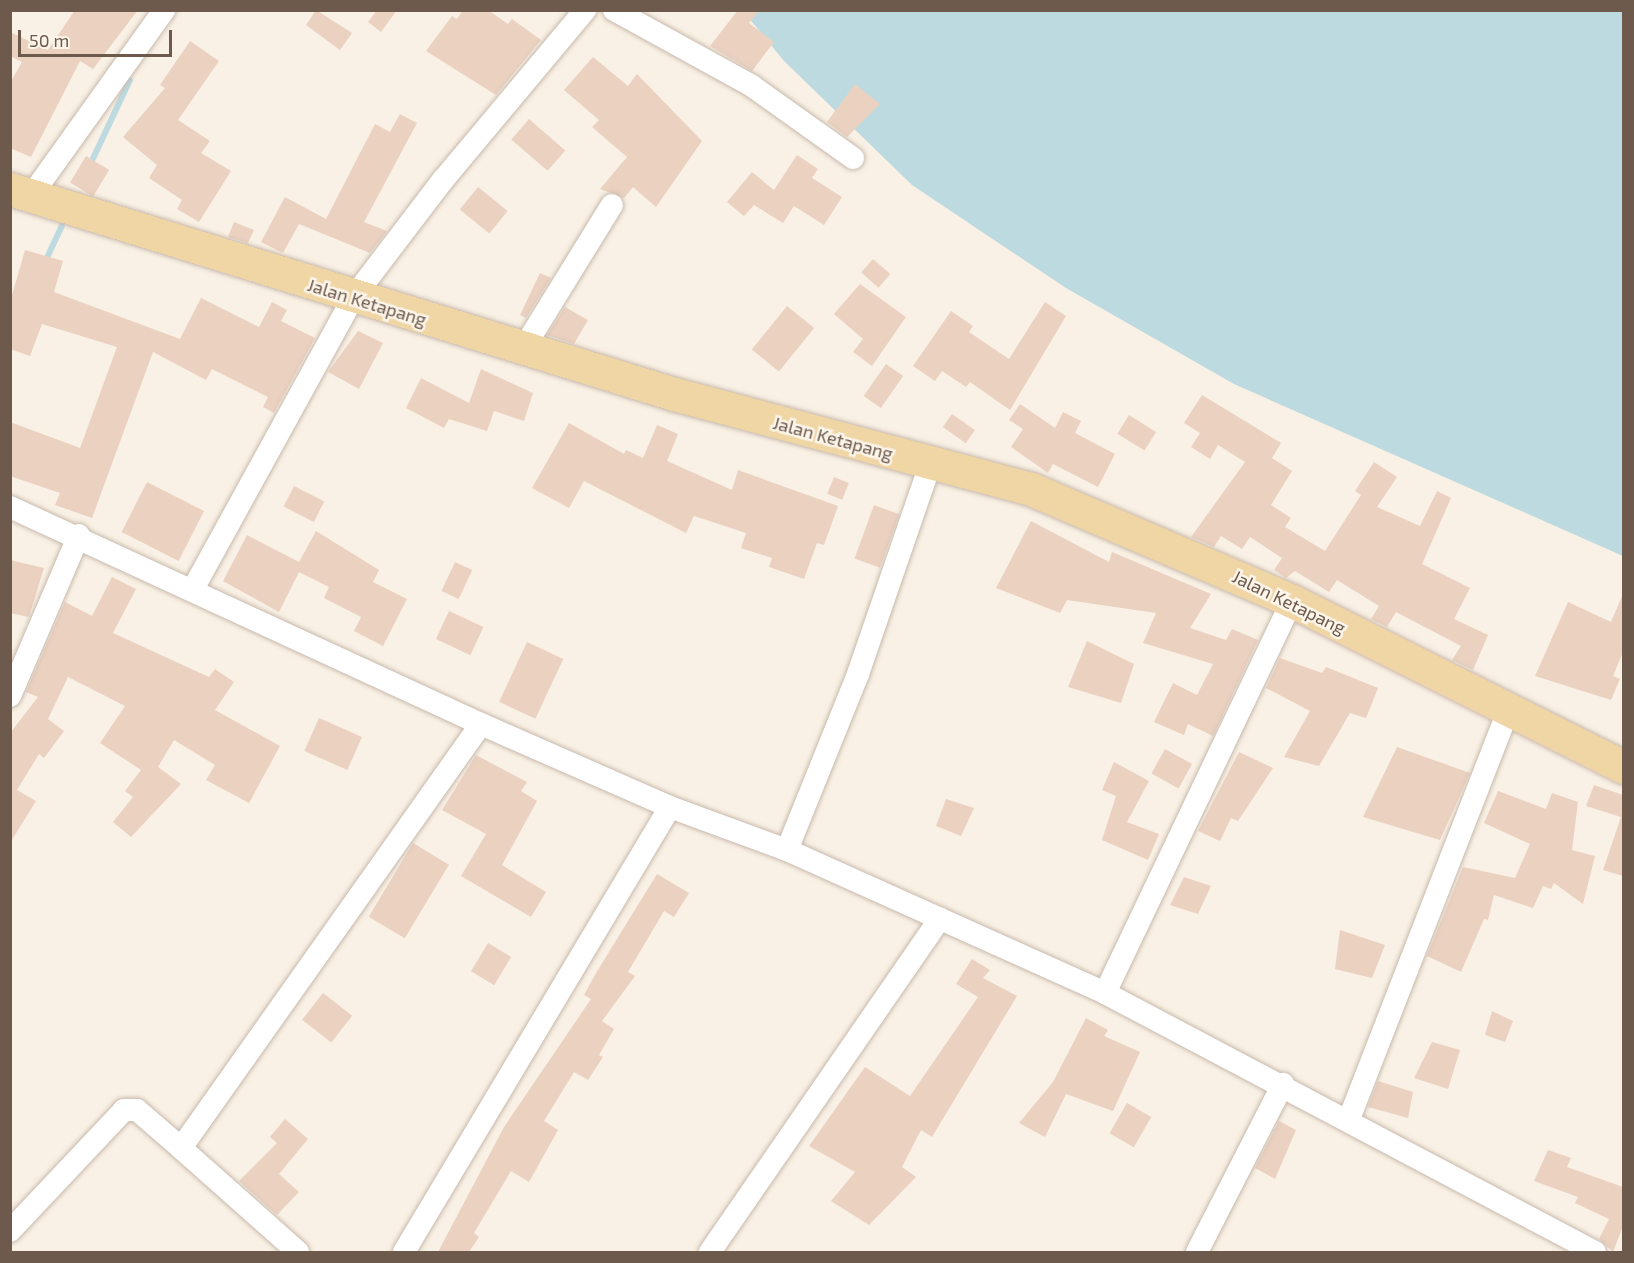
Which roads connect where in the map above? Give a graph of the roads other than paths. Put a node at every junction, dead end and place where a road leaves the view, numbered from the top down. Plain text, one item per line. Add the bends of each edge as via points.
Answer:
1 (164, 10) edge
2 (585, 10) edge
3 (614, 10) edge
4 (853, 158) dead end
5 (21, 193) edge
6 (612, 206) dead end
7 (353, 298) junction
8 (524, 349) junction
9 (930, 465) junction
10 (10, 507) edge
11 (79, 535) junction
12 (193, 589) junction
13 (1292, 601) junction
14 (10, 696) edge
15 (1509, 709) junction
16 (482, 724) junction
17 (1623, 767) edge
18 (670, 807) junction
19 (787, 850) junction
20 (940, 919) junction
21 (1105, 993) junction
22 (1283, 1084) junction
23 (1349, 1119) junction
24 (181, 1148) junction
25 (10, 1231) edge
26 (298, 1252) edge
27 (404, 1252) edge
28 (710, 1252) edge
29 (1197, 1252) edge
30 (1595, 1252) edge

1 - 5 street
2 - 7 street via 443,180
3 - 4 street via 752,87
5 - 7 main road, Jalan Ketapang
6 - 8 street
7 - 8 main road, Jalan Ketapang
7 - 12 street
8 - 9 main road, Jalan Ketapang
9 - 13 main road, Jalan Ketapang via 1031,489
9 - 19 street via 858,674
10 - 11 street
11 - 12 street
11 - 14 street
12 - 16 street
13 - 15 main road, Jalan Ketapang
13 - 21 street
15 - 17 main road, Jalan Ketapang
15 - 23 street
16 - 18 street
16 - 24 street
18 - 19 street
18 - 27 street
19 - 20 street
20 - 21 street
20 - 28 street
21 - 22 street
22 - 23 street
22 - 29 street
23 - 30 street
24 - 25 street via 137,1110 123,1110
24 - 26 street

